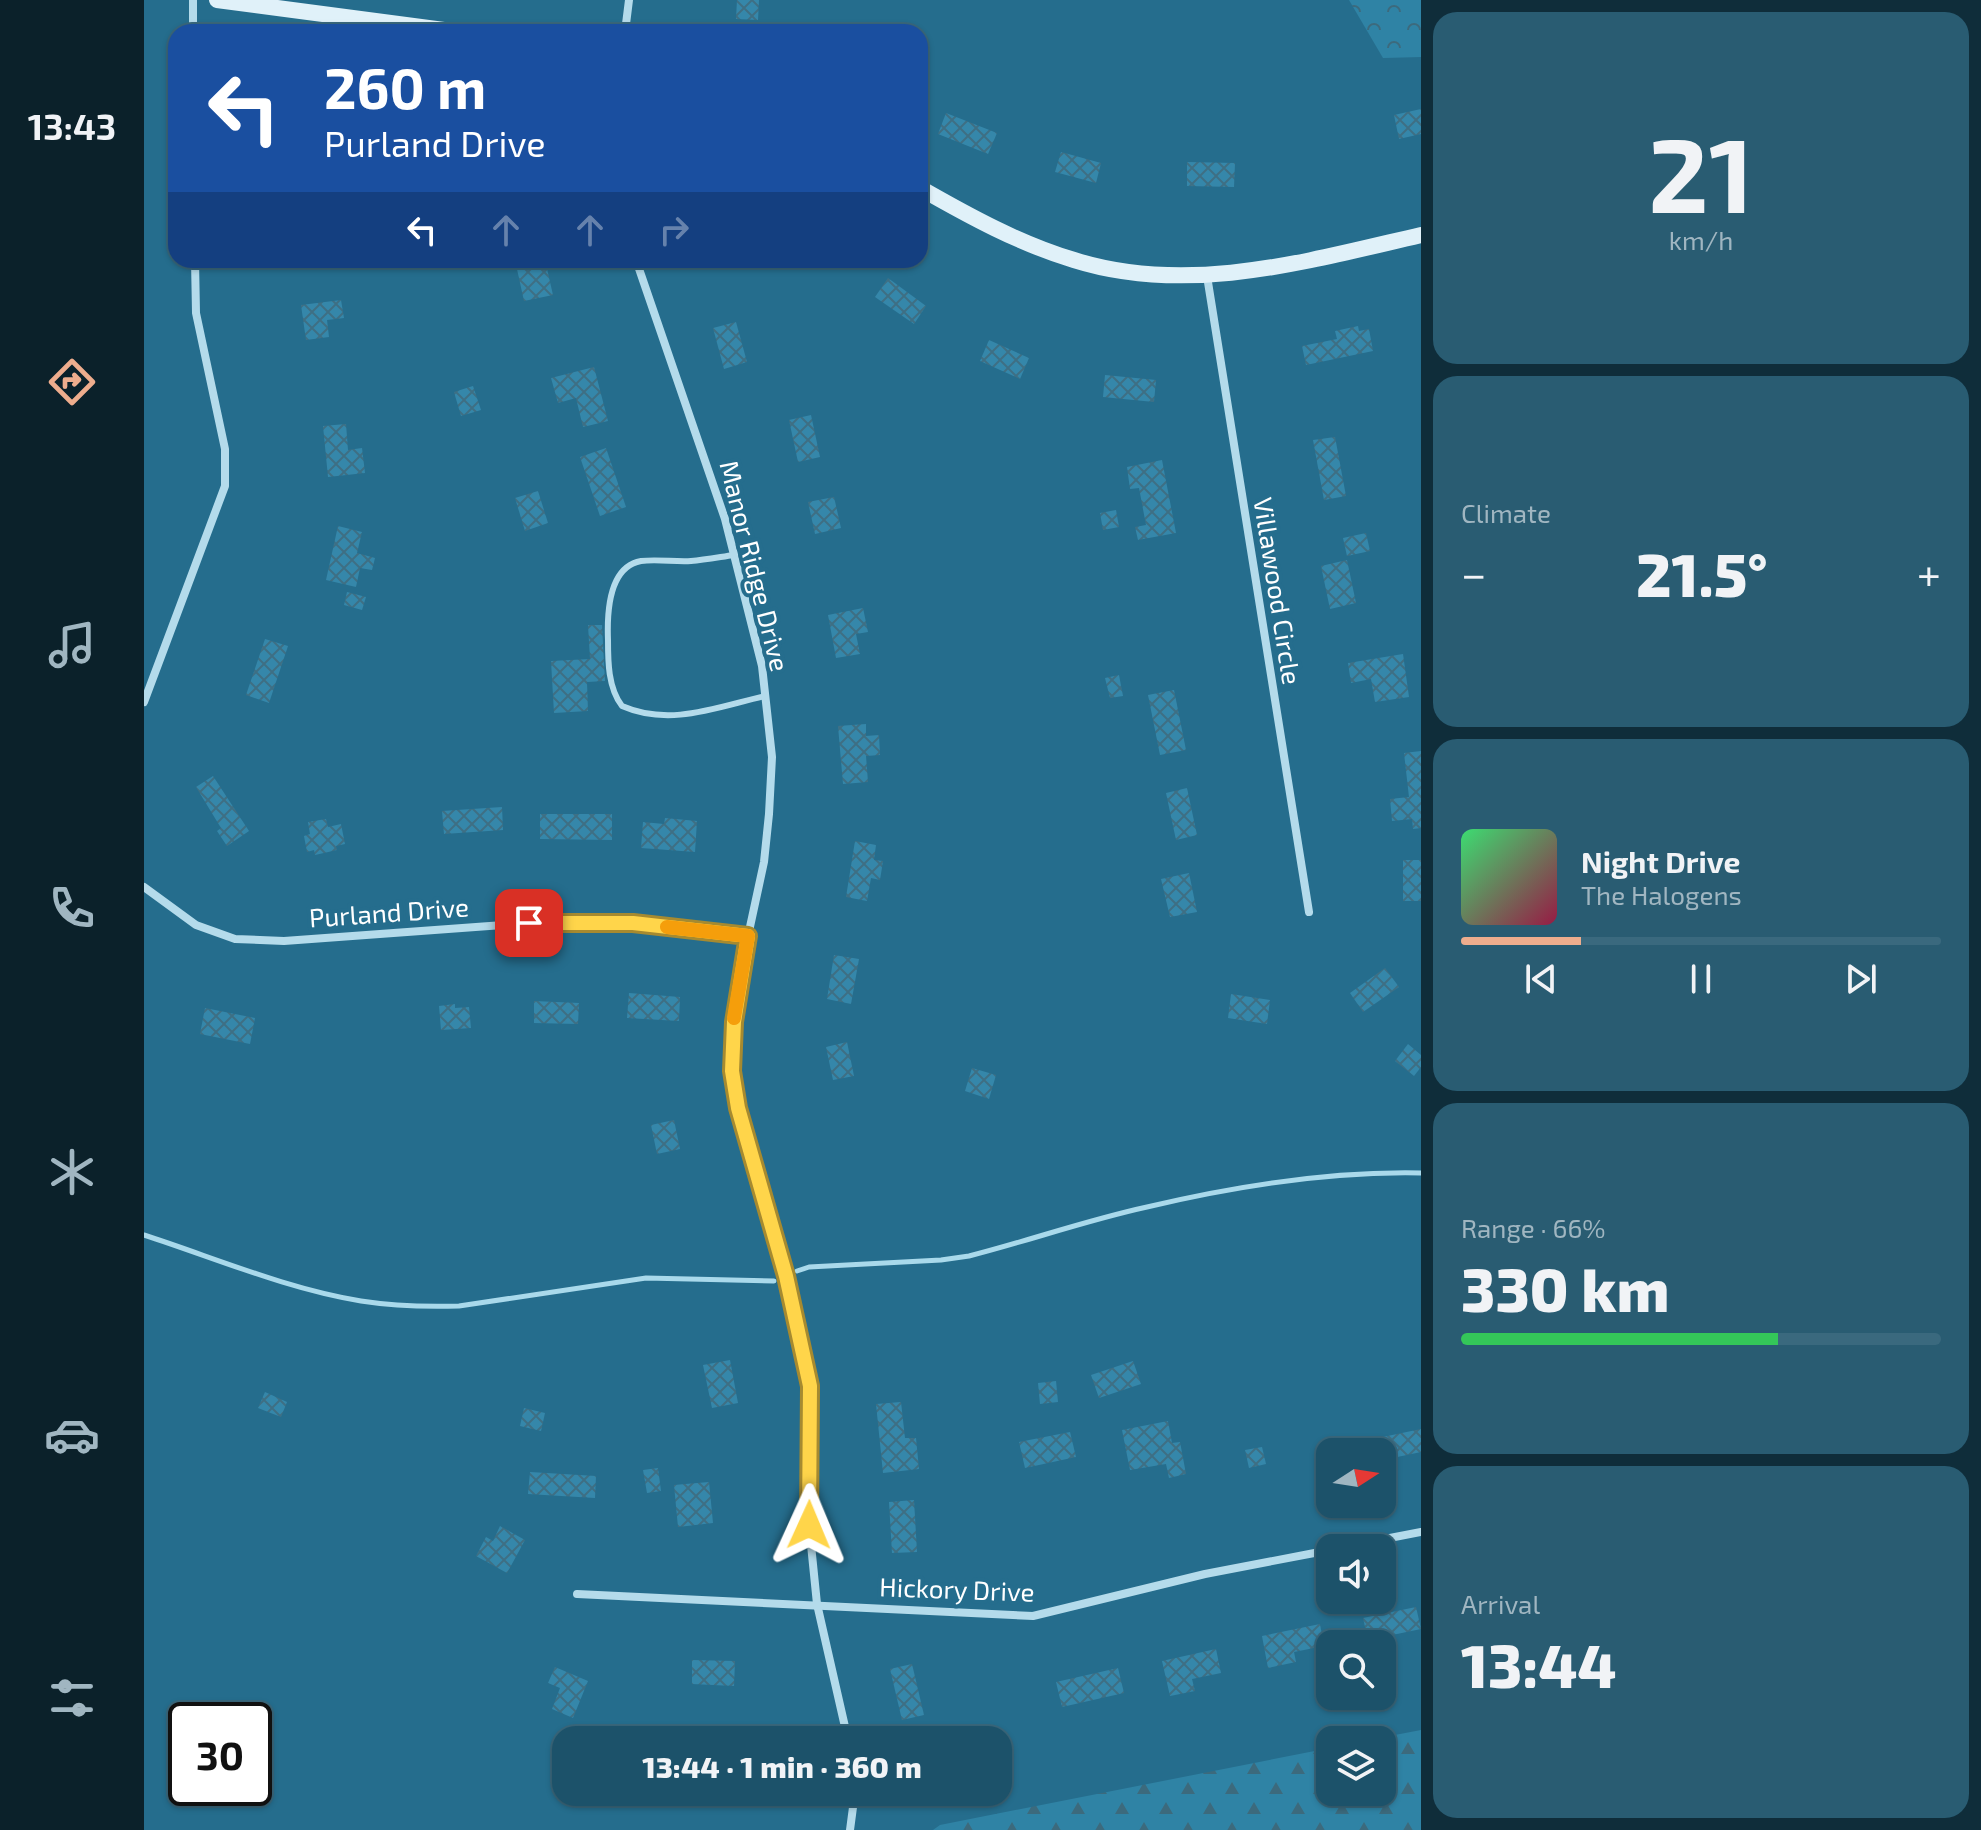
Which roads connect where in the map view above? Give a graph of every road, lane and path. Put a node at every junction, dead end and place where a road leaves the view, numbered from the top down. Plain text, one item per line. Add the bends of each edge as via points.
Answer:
1 (193, 0) edge
2 (217, 0) edge
3 (629, 0) edge
4 (193, 24) edge
5 (398, 24) edge
6 (626, 24) edge
7 (928, 192) edge
8 (1421, 235) edge
9 (195, 268) edge
10 (639, 268) edge
11 (1207, 276) junction
12 (734, 555) junction
13 (765, 696) junction
14 (144, 702) edge
15 (144, 887) edge
16 (1309, 912) dead end
17 (748, 936) junction
18 (1421, 1532) edge
19 (1396, 1537) edge
20 (1316, 1553) edge
21 (577, 1594) dead end
22 (817, 1604) junction
23 (845, 1726) edge
24 (853, 1806) edge
25 (850, 1830) edge

1 - 4 street
2 - 5 street
3 - 6 street
7 - 11 street via 1074,261 1145,275
8 - 11 street
9 - 14 street via 196,313 225,449 225,486
10 - 12 street, Manor Ridge Drive
11 - 16 street, Villawood Circle
12 - 13 street, Manor Ridge Drive
12 - 13 lane via 641,561 622,571 610,604 613,687 622,706 661,715 714,711
13 - 17 street, Manor Ridge Drive via 772,757 769,814
15 - 17 street, Purland Drive via 196,925 235,939 284,941 529,923 633,923
17 - 22 street, Manor Ridge Drive via 732,1071 810,1386 809,1525
18 - 19 street
20 - 22 street, Hickory Drive via 1033,1616
21 - 22 street, Hickory Drive
22 - 23 street, Manor Ridge Drive
24 - 25 street

